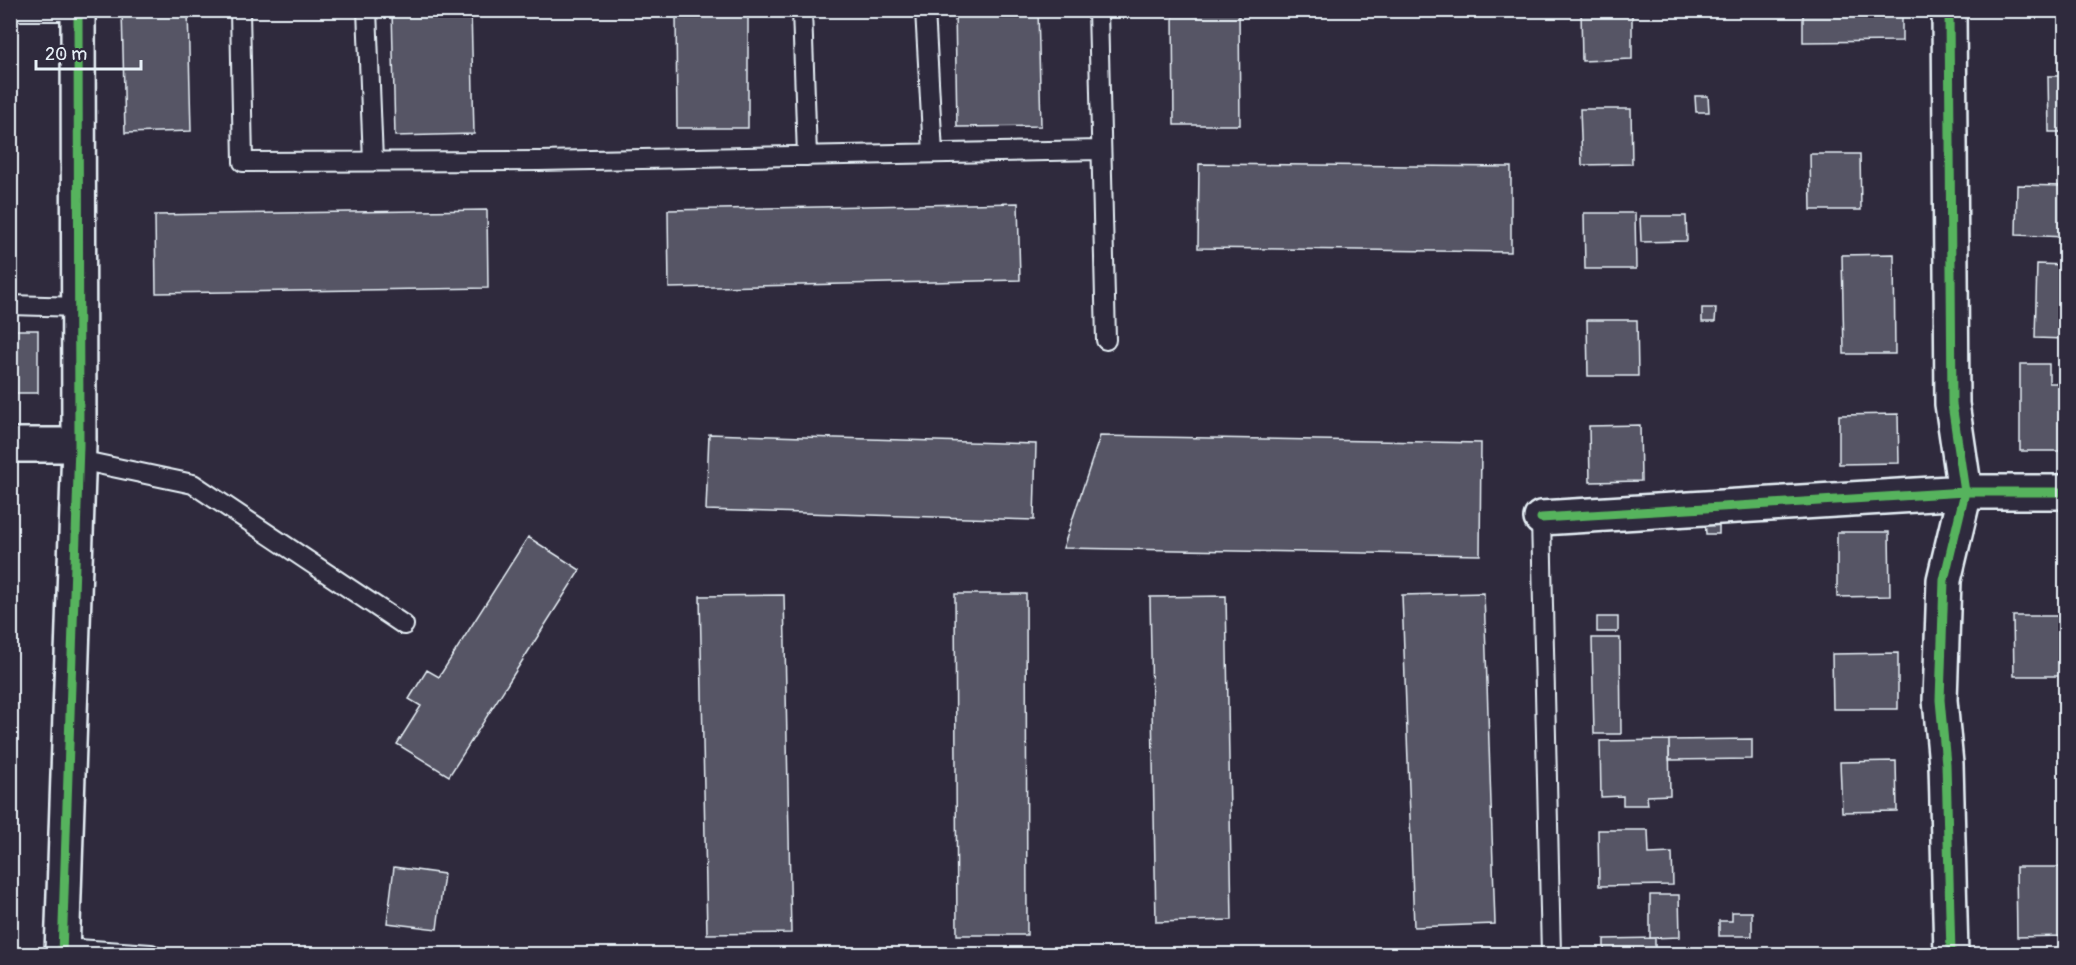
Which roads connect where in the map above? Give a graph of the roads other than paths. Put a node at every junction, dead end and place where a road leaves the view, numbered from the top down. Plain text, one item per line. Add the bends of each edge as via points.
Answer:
1 (78, 10) edge
2 (240, 10) edge
3 (368, 10) edge
4 (802, 10) edge
5 (925, 10) edge
6 (1098, 10) edge
7 (1949, 10) edge
8 (10, 11) edge
9 (1101, 150) junction
10 (933, 153) junction
11 (807, 156) junction
12 (373, 162) junction
13 (10, 305) edge
14 (79, 307) junction
15 (1106, 340) dead end
16 (10, 445) edge
17 (79, 452) junction
18 (1965, 492) junction
19 (2066, 492) edge
20 (1541, 518) joint
21 (404, 625) dead end
22 (63, 951) edge
23 (151, 954) edge
24 (1551, 954) edge
25 (1951, 954) edge

1 - 8 lane
1 - 14 street
2 - 12 lane via 243,162
3 - 12 lane
4 - 11 lane
5 - 10 lane
6 - 9 lane
7 - 18 street via 1952,404
9 - 10 lane
9 - 15 lane
10 - 11 lane
11 - 12 lane
13 - 14 lane
14 - 17 street
16 - 17 street
17 - 21 lane via 193,484
17 - 22 street
18 - 19 street
18 - 20 street
18 - 25 street via 1944,580 1940,700 1946,764
20 - 24 lane
22 - 23 lane

